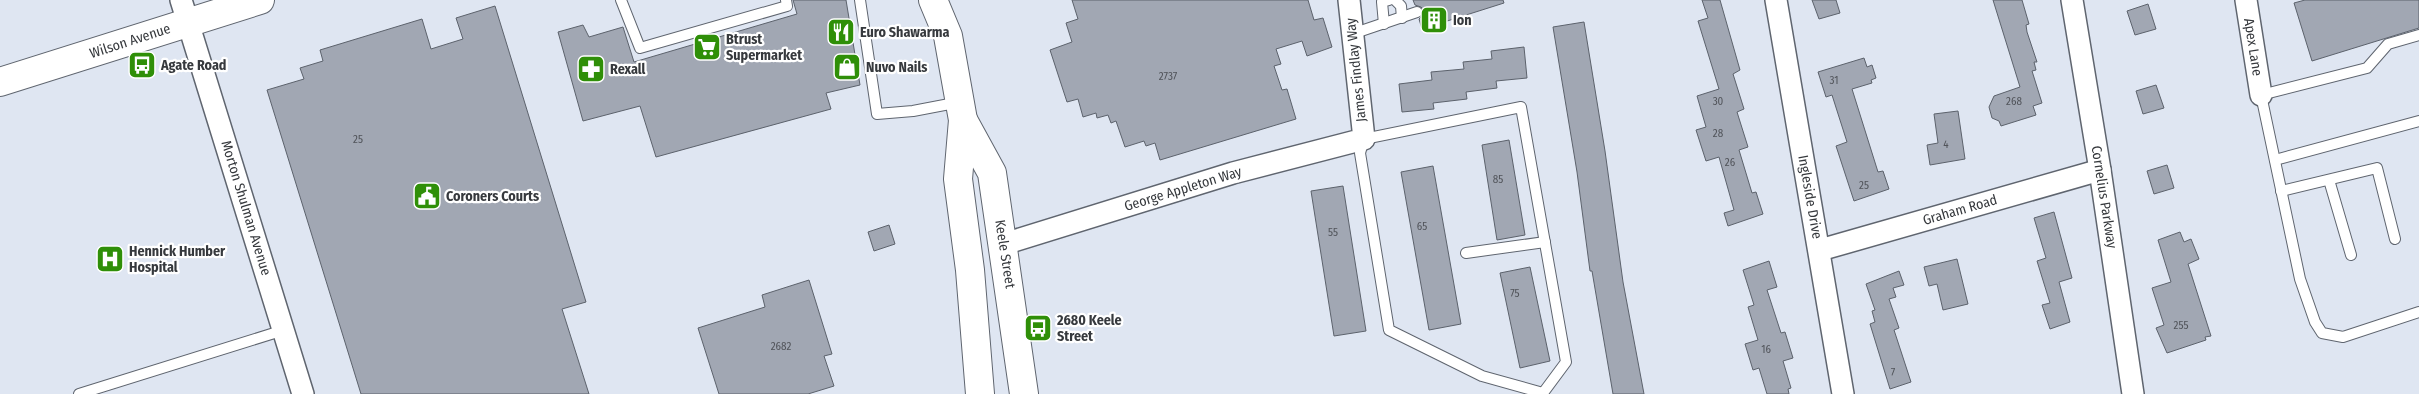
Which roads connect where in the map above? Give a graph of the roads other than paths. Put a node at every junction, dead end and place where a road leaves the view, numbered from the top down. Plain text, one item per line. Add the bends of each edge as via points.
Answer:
1 (260, 0) edge
2 (621, 0) edge
3 (786, 0) edge
4 (860, 0) edge
5 (933, 0) edge
6 (954, 0) edge
7 (1349, 0) edge
8 (1389, 0) edge
9 (1395, 0) edge
10 (1776, 0) edge
11 (2072, 0) edge
12 (2246, 0) edge
13 (185, 11) edge
14 (1417, 12) dead end
15 (1402, 18) junction
16 (1384, 24) junction
17 (1352, 34) junction
18 (2419, 35) edge
19 (948, 36) junction
20 (0, 82) edge
21 (2260, 95) junction
22 (961, 111) junction
23 (2419, 120) edge
24 (1364, 140) junction
25 (2275, 160) junction
26 (2100, 170) junction
27 (2329, 180) junction
28 (2281, 191) junction
29 (2395, 240) dead end
30 (1545, 242) junction
31 (1004, 244) junction
32 (1820, 250) junction
33 (1466, 253) dead end
34 (2351, 255) dead end
35 (2419, 312) edge
36 (284, 330) junction
37 (79, 394) edge
38 (303, 394) edge
39 (980, 394) edge
40 (1024, 394) edge
41 (1844, 394) edge
42 (2133, 394) edge

1 - 13 main road, Wilson Avenue
2 - 3 lane via 640,48 787,6
4 - 22 lane via 877,114
5 - 19 main road, Keele Street
6 - 19 main road, Keele Street
7 - 17 street, James Findlay Way
8 - 16 lane via 1382,2
9 - 15 lane
10 - 32 street, Ingleside Drive
11 - 26 street, Cornelius Parkway
12 - 21 street, Apex Lane
13 - 20 main road, Wilson Avenue
13 - 36 street, Morton Shulman Avenue
14 - 15 lane
15 - 16 lane
16 - 17 lane
17 - 24 street, James Findlay Way
18 - 21 lane via 2388,44 2367,68
19 - 22 main road, Keele Street
21 - 25 lane
22 - 31 main road, Keele Street via 992,173
22 - 39 main road, Keele Street via 958,179 970,270
23 - 25 lane
24 - 30 lane via 1521,107
24 - 30 lane via 1360,153 1389,330 1482,376 1543,393 1566,362
24 - 31 street, George Appleton Way via 1233,173
25 - 28 lane
26 - 32 street, Graham Road
26 - 42 street, Cornelius Parkway
27 - 28 lane
27 - 29 lane via 2377,168
27 - 34 lane
28 - 35 lane via 2300,279 2322,333 2343,338
30 - 33 lane
31 - 40 main road, Keele Street
32 - 41 street, Ingleside Drive
36 - 37 lane
36 - 38 street, Morton Shulman Avenue

